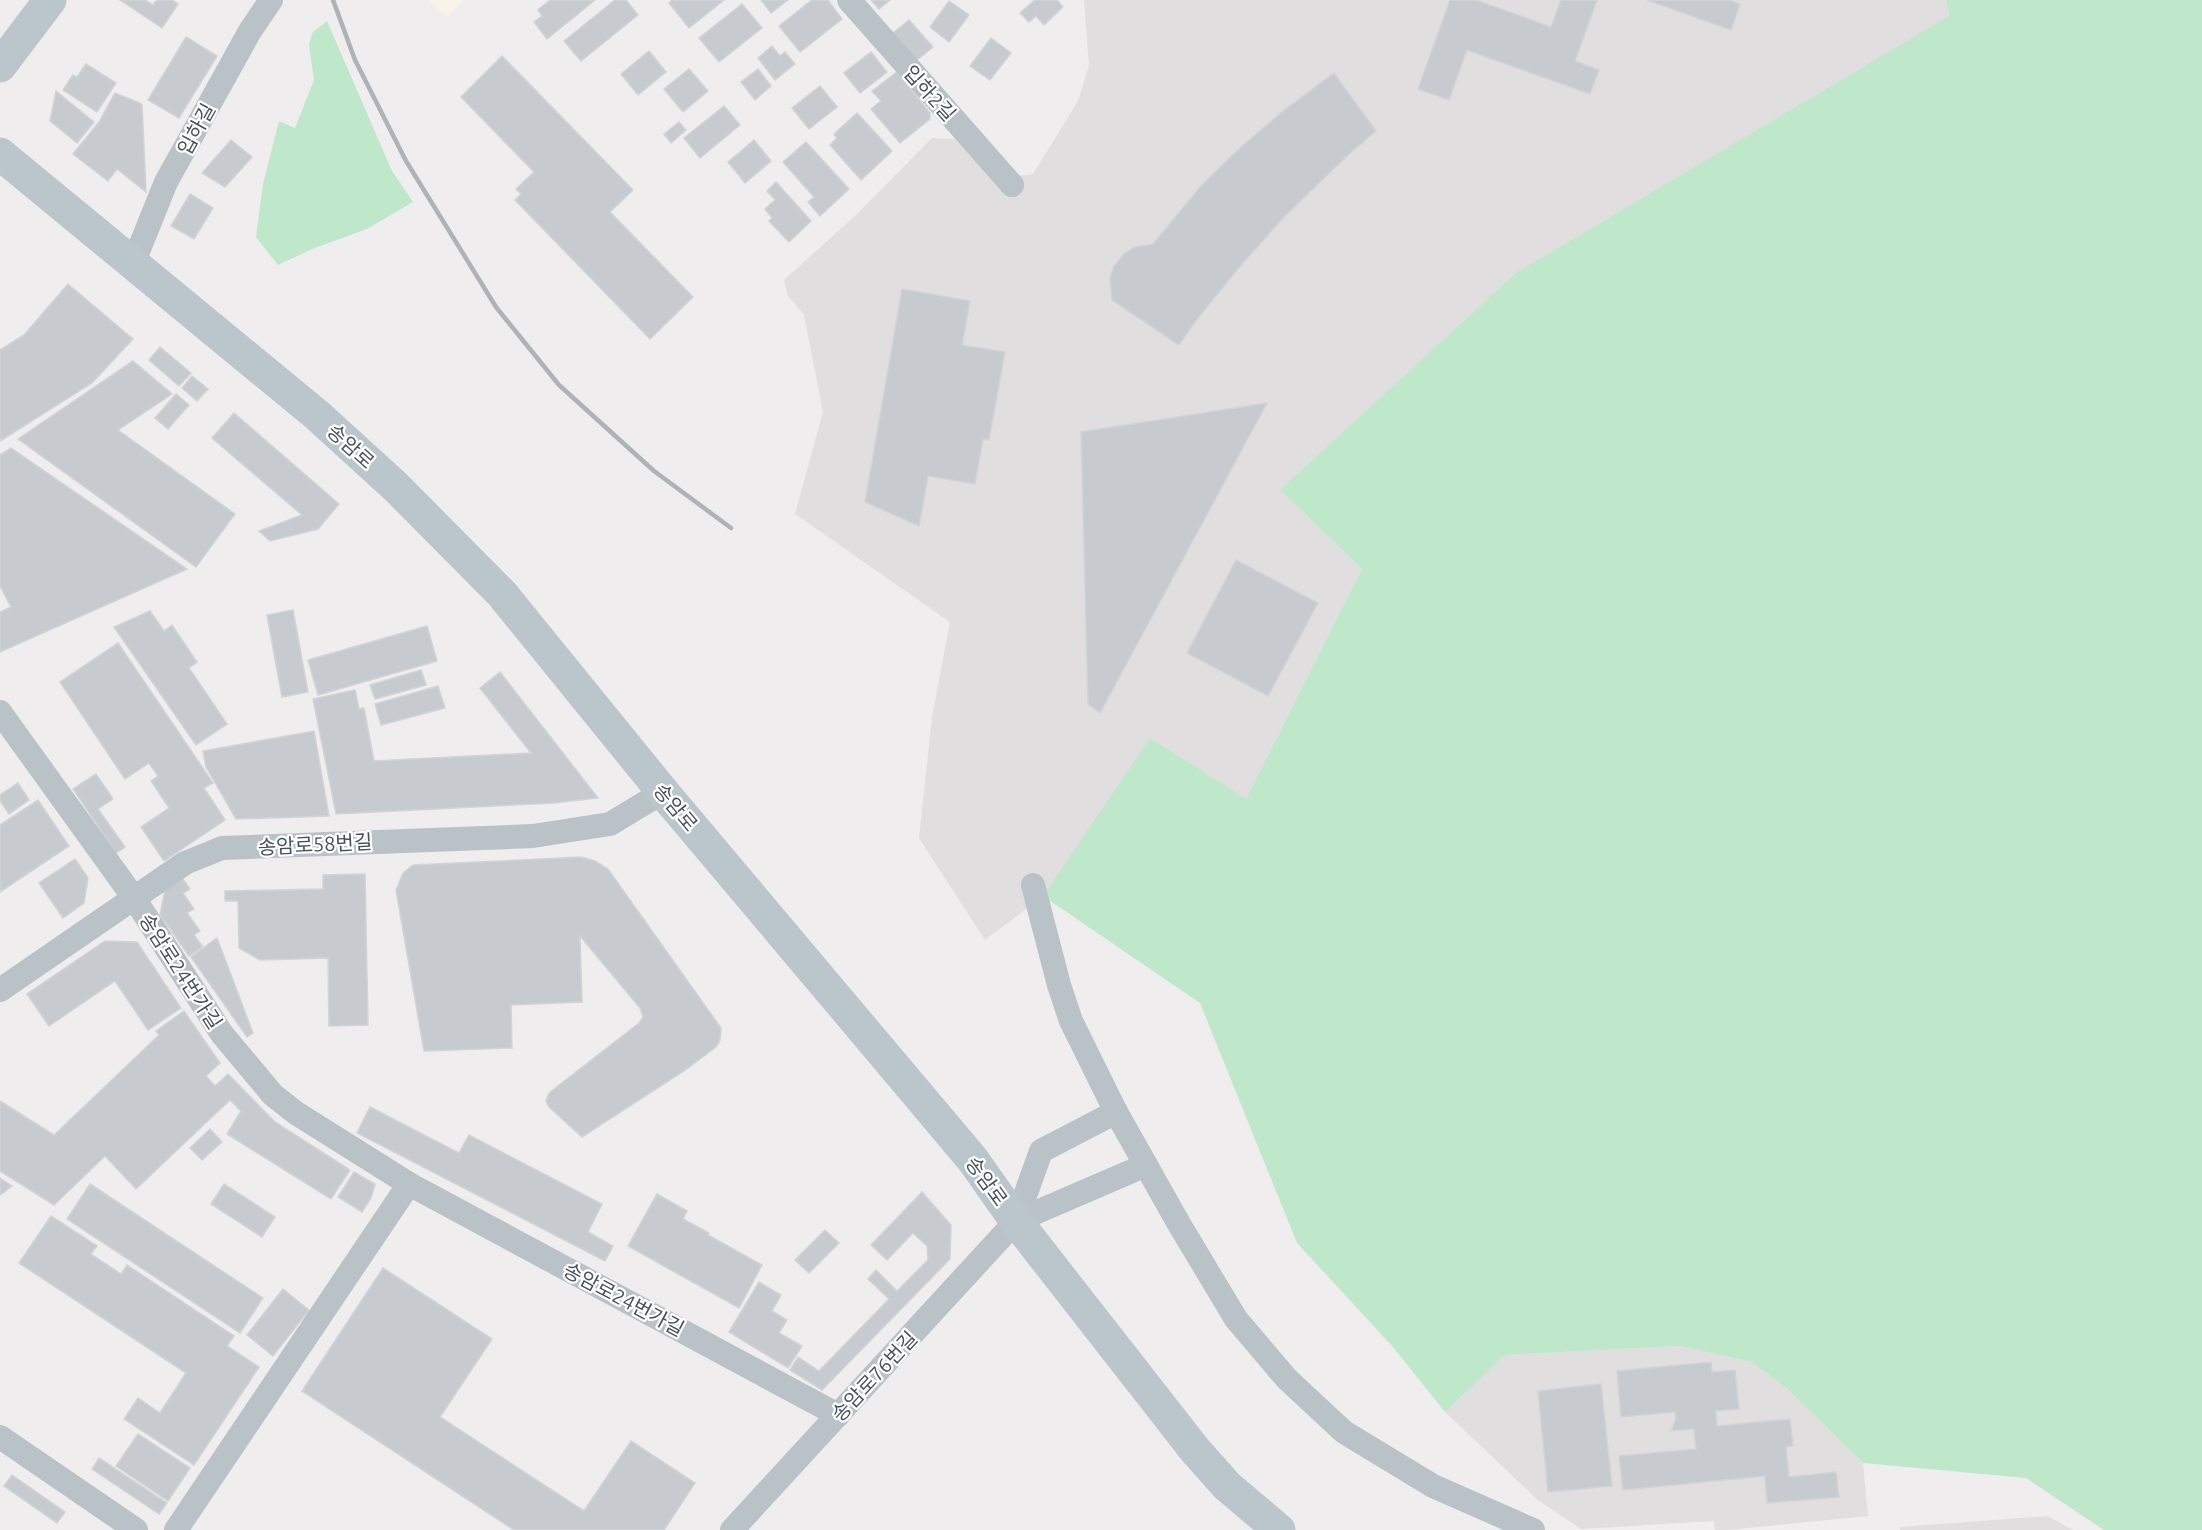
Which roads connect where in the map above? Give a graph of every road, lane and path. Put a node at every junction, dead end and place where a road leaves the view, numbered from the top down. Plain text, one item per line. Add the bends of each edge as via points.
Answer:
1 (50, 0) edge
2 (271, 0) edge
3 (849, 0) edge
4 (0, 66) edge
5 (0, 154) edge
6 (1012, 185) dead end
7 (133, 264) junction
8 (0, 712) edge
9 (663, 792) junction
10 (1033, 885) dead end
11 (134, 898) junction
12 (0, 990) edge
13 (1116, 1112) junction
14 (1146, 1165) junction
15 (409, 1184) junction
16 (1016, 1221) junction
17 (838, 1415) junction
18 (0, 1437) edge
19 (136, 1530) edge
20 (176, 1530) edge
21 (732, 1530) edge
22 (1279, 1530) edge
23 (1533, 1530) edge

1 - 4 main road
2 - 7 street, 입하길 via 166,182
3 - 6 street, 입하2길
5 - 7 main road, 송암로
7 - 9 main road, 송암로 via 317,415 396,487 502,594
8 - 11 street, 송암로24번가길
9 - 11 street, 송암로58번길 via 610,824 533,836 222,848 185,863
9 - 16 main road, 송암로 via 973,1160
10 - 13 street via 1071,1021
11 - 12 street, 송암로58번길
11 - 15 street, 송암로24번가길 via 222,1034 273,1095
13 - 14 street
13 - 16 street via 1041,1151
14 - 16 street
14 - 23 street via 1231,1310 1287,1380 1344,1432 1394,1464 1433,1486
15 - 17 street, 송암로24번가길
15 - 20 street
16 - 17 street, 송암로76번길
16 - 22 main road, 송암로 via 1195,1450 1227,1486
17 - 21 street, 송암로76번길
18 - 19 street

